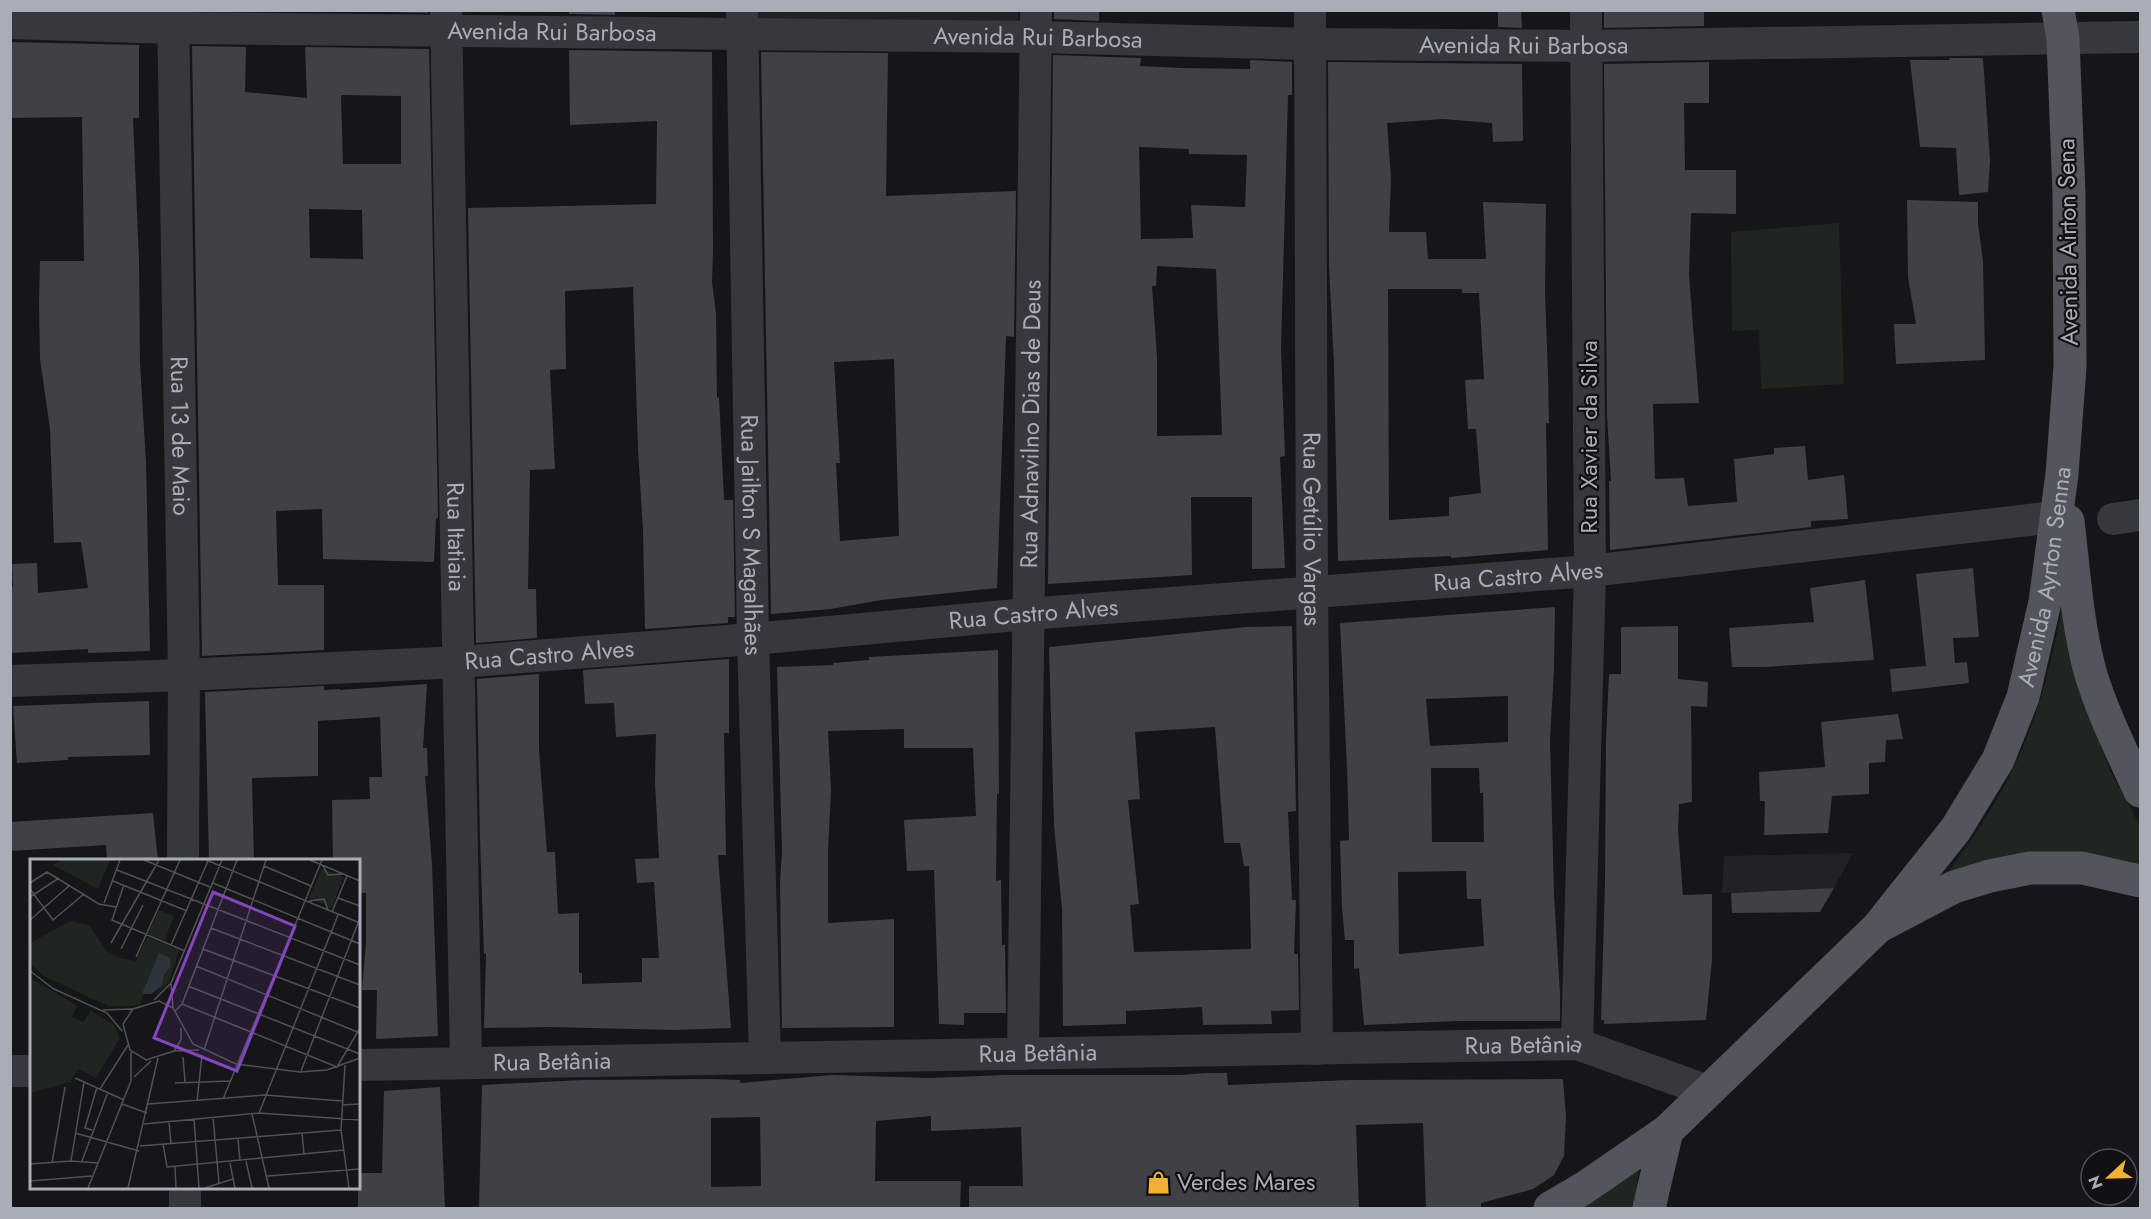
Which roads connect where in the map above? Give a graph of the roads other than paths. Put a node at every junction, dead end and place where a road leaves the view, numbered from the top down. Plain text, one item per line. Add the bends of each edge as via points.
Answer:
1 (1310, 10) edge
2 (1586, 10) edge
3 (173, 19) edge
4 (446, 21) edge
5 (10, 23) edge
6 (742, 23) edge
7 (1036, 24) edge
8 (2061, 25) edge
9 (2140, 37) edge
10 (1311, 44) junction
11 (1586, 46) junction
12 (2061, 474) junction
13 (2055, 517) junction
14 (1590, 571) junction
15 (1312, 593) junction
16 (1027, 614) junction
17 (753, 639) junction
18 (459, 662) junction
19 (184, 675) junction
20 (10, 681) edge
21 (2140, 791) edge
22 (183, 859) edge
23 (2140, 880) edge
24 (1878, 927) junction
25 (1577, 1044) junction
26 (1317, 1049) junction
27 (1023, 1054) junction
28 (765, 1058) junction
29 (466, 1063) junction
30 (360, 1065) edge
31 (10, 1071) edge
32 (30, 1071) edge
33 (1708, 1091) junction
34 (1667, 1131) junction
35 (184, 1189) edge
36 (185, 1209) edge
37 (1550, 1209) edge
38 (1649, 1209) edge

1 - 10 street, Rua Getúlio Vargas
2 - 11 street, Rua Xavier da Silva
3 - 4 street, Avenida Rui Barbosa
3 - 5 street, Avenida Rui Barbosa
3 - 19 street, Rua 13 de Maio
4 - 6 street, Avenida Rui Barbosa
4 - 18 street, Rua Itatiaia
6 - 7 street, Avenida Rui Barbosa
6 - 17 street, Rua Jailton S Magalhães
7 - 10 street, Avenida Rui Barbosa
7 - 16 street, Rua Adnavilno Dias de Deus
8 - 9 street, Avenida Rui Barbosa
8 - 11 street, Avenida Rui Barbosa
8 - 12 main road, Avenida Airton Sena via 2069,194 2070,367
10 - 11 street, Avenida Rui Barbosa
10 - 15 street, Rua Getúlio Vargas
11 - 14 street, Rua Xavier da Silva
12 - 13 main road, Avenida Ayrton Senna
12 - 21 main road, Avenida Ayrton Senna via 2090,673
13 - 14 street, Rua Castro Alves
13 - 24 main road, Avenida Ayrton Senna via 2036,649 2023,697 1998,760 1956,829
14 - 15 street, Rua Castro Alves
14 - 25 street, Rua Xavier da Silva
15 - 16 street, Rua Castro Alves
15 - 26 street, Rua Getúlio Vargas
16 - 17 street, Rua Castro Alves
16 - 27 street, Rua Adnavilno Dias de Deus
17 - 18 street, Rua Castro Alves
17 - 28 street, Rua Jailton S Magalhães
18 - 19 street, Rua Castro Alves
18 - 29 street, Rua Itatiaia
19 - 20 street, Rua Castro Alves
19 - 22 street, Rua 13 de Maio
23 - 24 main road via 2082,868 2030,868 1954,887
24 - 33 main road
25 - 26 street, Rua Betânia
25 - 33 street, Rua Betânia
26 - 27 street, Rua Betânia
27 - 28 street, Rua Betânia
28 - 29 street, Rua Betânia
29 - 30 street, Rua Betânia
31 - 32 street
33 - 34 main road
34 - 37 main road
34 - 38 main road
35 - 36 street

